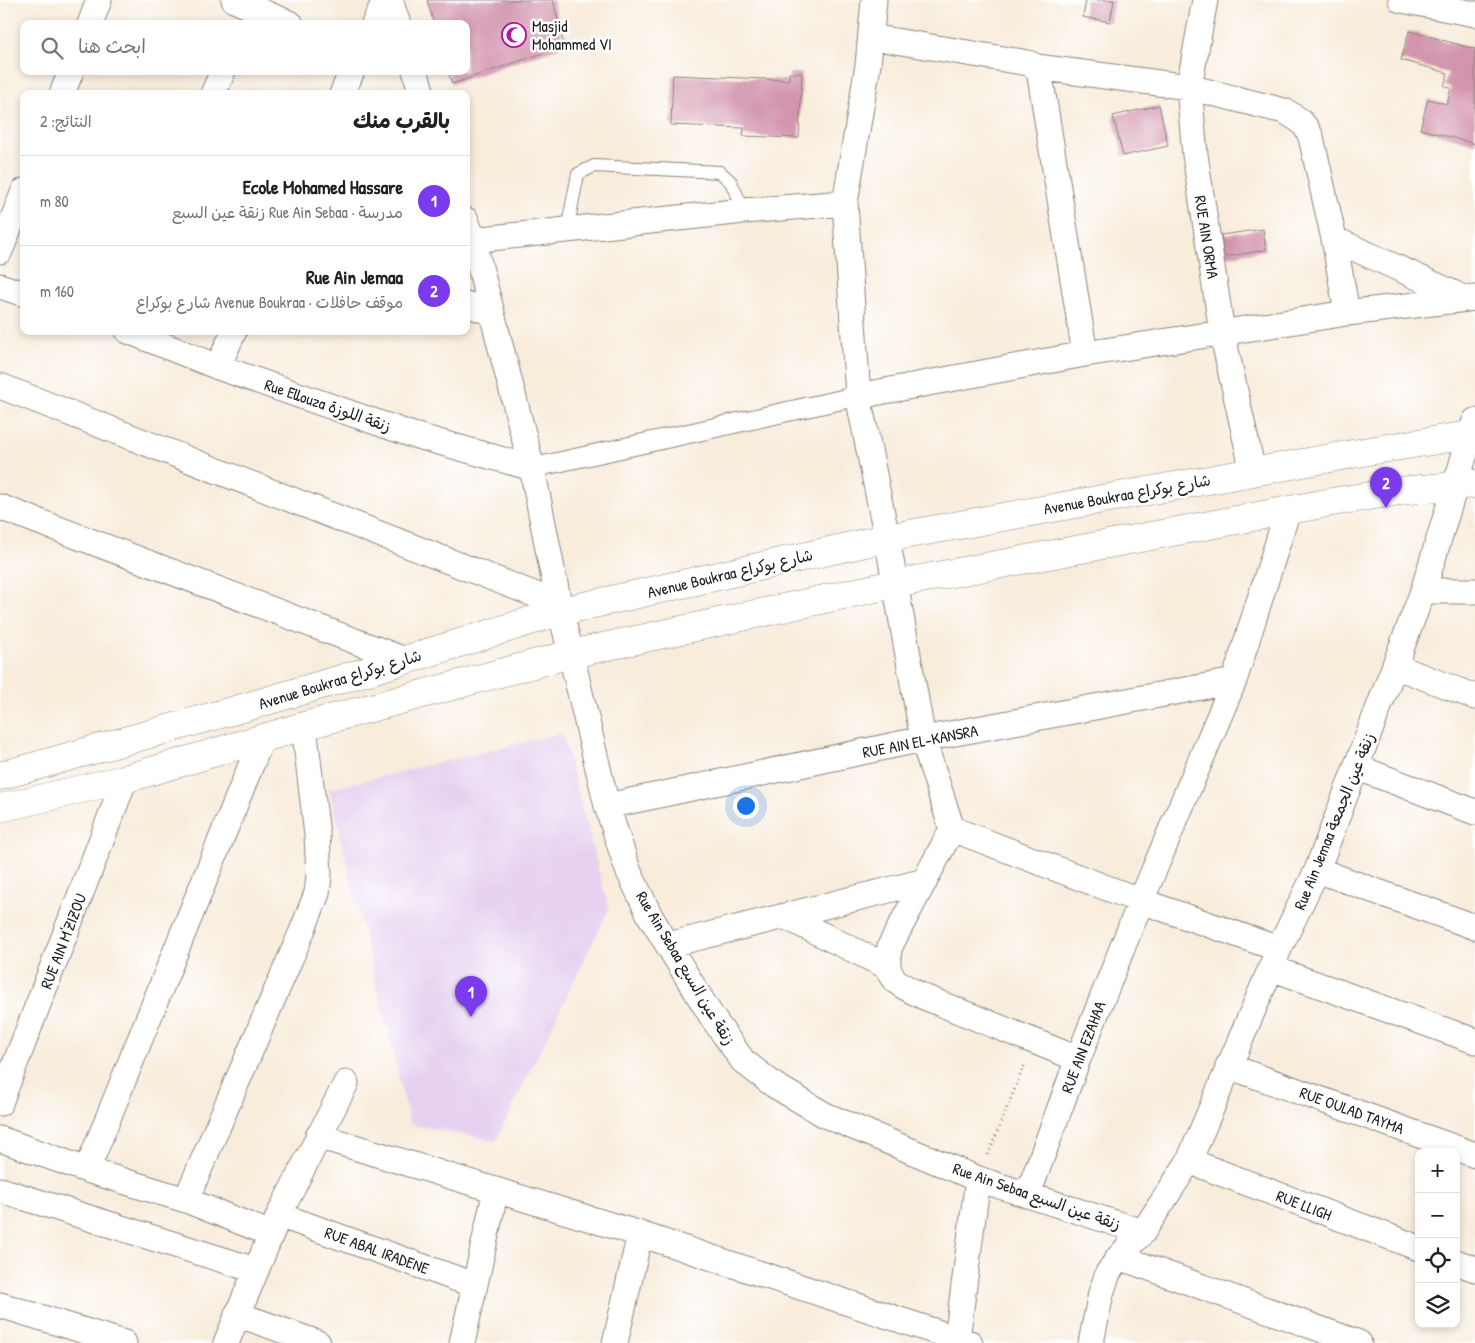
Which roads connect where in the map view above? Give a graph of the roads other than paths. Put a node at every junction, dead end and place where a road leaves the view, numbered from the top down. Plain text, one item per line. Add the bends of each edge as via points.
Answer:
1 (100, 0) edge
2 (384, 0) edge
3 (390, 0) edge
4 (874, 0) edge
5 (1205, 0) edge
6 (1401, 0) edge
7 (247, 8) edge
8 (1475, 14) edge
9 (92, 20) edge
10 (280, 20) edge
11 (376, 20) edge
12 (397, 20) edge
13 (871, 37) junction
14 (1036, 67) junction
15 (69, 75) edge
16 (221, 75) edge
17 (350, 75) edge
18 (415, 75) edge
19 (1190, 87) junction
20 (64, 90) edge
21 (215, 90) edge
22 (344, 90) edge
23 (421, 90) edge
24 (20, 201) edge
25 (845, 203) junction
26 (744, 211) junction
27 (470, 230) edge
28 (567, 230) junction
29 (1334, 239) junction
30 (0, 251) edge
31 (0, 286) edge
32 (20, 293) edge
33 (1471, 298) edge
34 (470, 305) edge
35 (492, 313) junction
36 (1347, 313) junction
37 (1222, 332) junction
38 (138, 335) edge
39 (232, 335) edge
40 (1085, 354) junction
41 (218, 367) junction
42 (0, 386) edge
43 (858, 396) junction
44 (1474, 430) edge
45 (532, 468) junction
46 (1253, 472) junction
47 (1465, 484) edge
48 (0, 507) edge
49 (1288, 510) junction
50 (887, 538) junction
51 (894, 584) junction
52 (1423, 591) junction
53 (1475, 591) edge
54 (560, 608) junction
55 (571, 654) junction
56 (405, 660) junction
57 (1395, 666) junction
58 (1234, 681) junction
59 (1475, 697) edge
60 (304, 726) junction
61 (262, 738) junction
62 (923, 740) junction
63 (1356, 766) junction
64 (0, 776) edge
65 (125, 779) junction
66 (607, 806) junction
67 (2, 811) edge
68 (1475, 812) edge
69 (952, 828) junction
70 (1317, 870) junction
71 (925, 881) junction
72 (1141, 901) junction
73 (784, 916) junction
74 (1475, 927) edge
75 (668, 945) junction
76 (1275, 958) junction
77 (888, 967) junction
78 (1475, 1041) edge
79 (1078, 1059) junction
80 (1228, 1066) junction
81 (346, 1083) dead end
82 (0, 1103) edge
83 (318, 1136) junction
84 (0, 1139) edge
85 (1475, 1155) edge
86 (1189, 1161) junction
87 (87, 1170) junction
88 (978, 1179) junction
89 (0, 1190) edge
90 (496, 1190) junction
91 (1028, 1194) junction
92 (186, 1200) junction
93 (275, 1224) junction
94 (1143, 1232) junction
95 (640, 1234) junction
96 (1415, 1246) edge
97 (1119, 1257) junction
98 (1460, 1263) edge
99 (1475, 1269) edge
100 (255, 1270) junction
101 (474, 1284) junction
102 (0, 1305) edge
103 (237, 1314) junction
104 (964, 1341) edge
105 (124, 1343) edge
106 (226, 1343) edge
107 (318, 1343) edge
108 (462, 1343) edge
109 (615, 1343) edge
110 (1091, 1343) edge
111 (1359, 1343) edge

1 - 9 street
2 - 11 street
3 - 12 street
4 - 13 street
5 - 19 street, RUE AIN ORMA
6 - 8 street
7 - 10 street
13 - 14 street via 1028,63
13 - 25 street
14 - 19 street
14 - 40 street via 1042,87
15 - 20 street
16 - 21 street
17 - 22 street
18 - 23 street
19 - 29 street via 1284,112 1306,126
19 - 37 street, RUE AIN ORMA via 1196,164
24 - 30 street
25 - 26 street
25 - 43 street
26 - 28 street
26 - 28 lane via 731,182 720,172 594,166 578,174
27 - 28 street
27 - 35 street, Rue Ain Sebaa زنقة عين السبع
29 - 33 street
29 - 36 street
31 - 32 street
33 - 36 street
34 - 35 street
35 - 45 street, Rue Ain Sebaa زنقة عين السبع
36 - 37 street
37 - 40 street
37 - 46 street, RUE AIN ORMA
38 - 41 street, Rue Ellouza زنقة اللوزة
39 - 41 street
40 - 43 street
41 - 45 street, Rue Ellouza زنقة اللوزة via 410,434
42 - 54 street
43 - 45 street
43 - 50 street
44 - 46 street, Avenue Boukraa شارع بوكراع
44 - 47 street, Rue Ain Jemaa زنقة عين الجمعة
45 - 54 street, Rue Ain Sebaa زنقة عين السبع
46 - 50 street, Avenue Boukraa شارع بوكراع
47 - 49 street, Avenue Boukraa شارع بوكراع via 1400,491
47 - 52 street, Rue Ain Jemaa زنقة عين الجمعة
48 - 56 street
49 - 51 street, Avenue Boukraa شارع بوكراع
49 - 58 street, RUE AIN EZAHAA
50 - 51 street
50 - 54 street, Avenue Boukraa شارع بوكراع
51 - 55 street, Avenue Boukraa شارع بوكراع
51 - 62 street
52 - 53 street
52 - 57 street, Rue Ain Jemaa زنقة عين الجمعة
54 - 55 street, Rue Ain Sebaa زنقة عين السبع
54 - 56 street, Avenue Boukraa شارع بوكراع
55 - 60 street, Avenue Boukraa شارع بوكراع
55 - 66 street, Rue Ain Sebaa زنقة عين السبع
56 - 64 street, Avenue Boukraa شارع بوكراع
57 - 59 street
57 - 63 street, Rue Ain Jemaa زنقة عين الجمعة
58 - 62 street, RUE AIN EL-KANSRA
58 - 72 street, RUE AIN EZAHAA
60 - 61 street, Avenue Boukraa شارع بوكراع
60 - 92 street via 317,835 317,893
61 - 65 street, Avenue Boukraa شارع بوكراع
61 - 87 street
62 - 66 street, RUE AIN EL-KANSRA
62 - 69 street
63 - 68 street
63 - 70 street, Rue Ain Jemaa زنقة عين الجمعة
65 - 67 street, Avenue Boukraa شارع بوكراع
65 - 82 street, RUE AIN M'ZIZOU
66 - 75 street, Rue Ain Sebaa زنقة عين السبع via 628,870
69 - 71 street
69 - 72 street
70 - 74 street
70 - 76 street, Rue Ain Jemaa زنقة عين الجمعة
71 - 73 street
71 - 77 street via 890,946
72 - 76 street
72 - 79 street, RUE AIN EZAHAA
73 - 75 street
73 - 77 street
75 - 88 street, Rue Ain Sebaa زنقة عين السبع via 712,1017 744,1061 774,1085 825,1115
76 - 78 street
76 - 80 street, Rue Ain Jemaa زنقة عين الجمعة
77 - 79 street via 895,980 924,997
79 - 91 street, RUE AIN EZAHAA
80 - 85 street, RUE OULAD TAYMA
80 - 86 street, Rue Ain Jemaa زنقة عين الجمعة
81 - 83 street
83 - 90 street
83 - 93 street
84 - 87 street, RUE ABAL IRADENE
86 - 94 street, Rue Ain Jemaa زنقة عين الجمعة
86 - 96 street, RUE LLIGH
87 - 92 street, RUE ABAL IRADENE
88 - 91 street, Rue Ain Sebaa زنقة عين السبع
88 - 104 street
89 - 100 street
90 - 95 street
90 - 101 street
91 - 94 street, Rue Ain Sebaa زنقة عين السبع
92 - 93 street, RUE ABAL IRADENE
93 - 100 street
93 - 101 street, RUE ABAL IRADENE
94 - 97 street, Rue Ain Jemaa زنقة عين الجمعة
95 - 104 street
95 - 109 street
97 - 110 street, Rue Ain Jemaa زنقة عين الجمعة via 1108,1273 1101,1293
97 - 111 street
98 - 99 street
100 - 103 street
101 - 108 street
102 - 105 street
103 - 106 street
103 - 107 street

